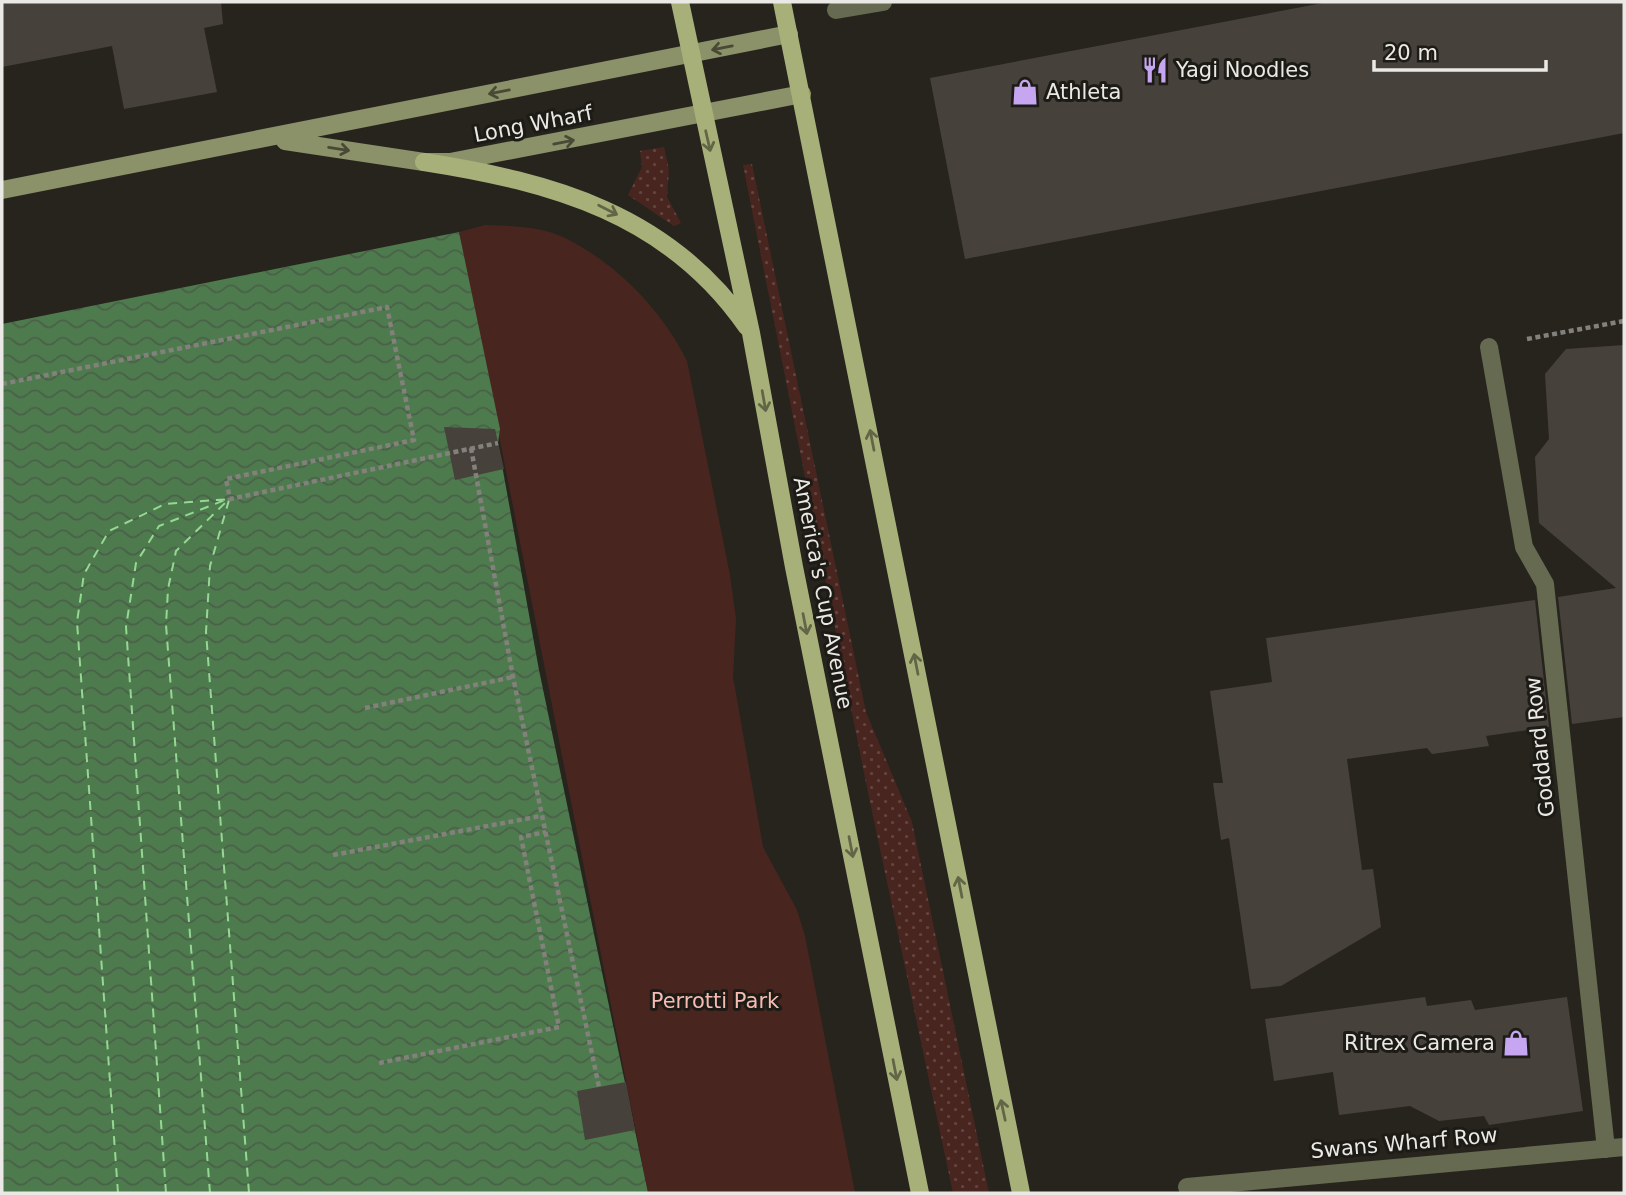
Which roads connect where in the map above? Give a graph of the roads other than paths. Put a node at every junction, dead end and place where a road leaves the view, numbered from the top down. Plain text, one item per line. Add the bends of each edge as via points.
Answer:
1 (680, 2) edge
2 (782, 2) edge
3 (883, 2) edge
4 (836, 10) dead end
5 (789, 34) junction
6 (690, 54) junction
7 (802, 94) junction
8 (702, 115) junction
9 (271, 138) junction
10 (424, 162) junction
11 (2, 190) edge
12 (751, 333) junction
13 (1489, 347) road end
14 (1615, 1148) edge
15 (1187, 1187) dead end
16 (920, 1193) edge
17 (1021, 1193) edge

1 - 6 main road, America's Cup Avenue
2 - 5 main road
3 - 4 street
5 -> 6 street, Long Wharf
5 - 7 main road
6 - 8 main road, America's Cup Avenue
6 -> 9 street, Long Wharf
7 - 8 street, Long Wharf
17 -> 7 main road
10 -> 8 street, Long Wharf via 472,159
8 -> 12 main road, America's Cup Avenue
9 -> 10 street, Long Wharf
9 - 11 street, Long Wharf
10 -> 12 main road via 551,188 610,211 684,259 734,309
12 -> 16 main road, America's Cup Avenue
13 - 14 street, Goddard Row via 1524,547 1545,584
14 - 15 street, Swans Wharf Row

